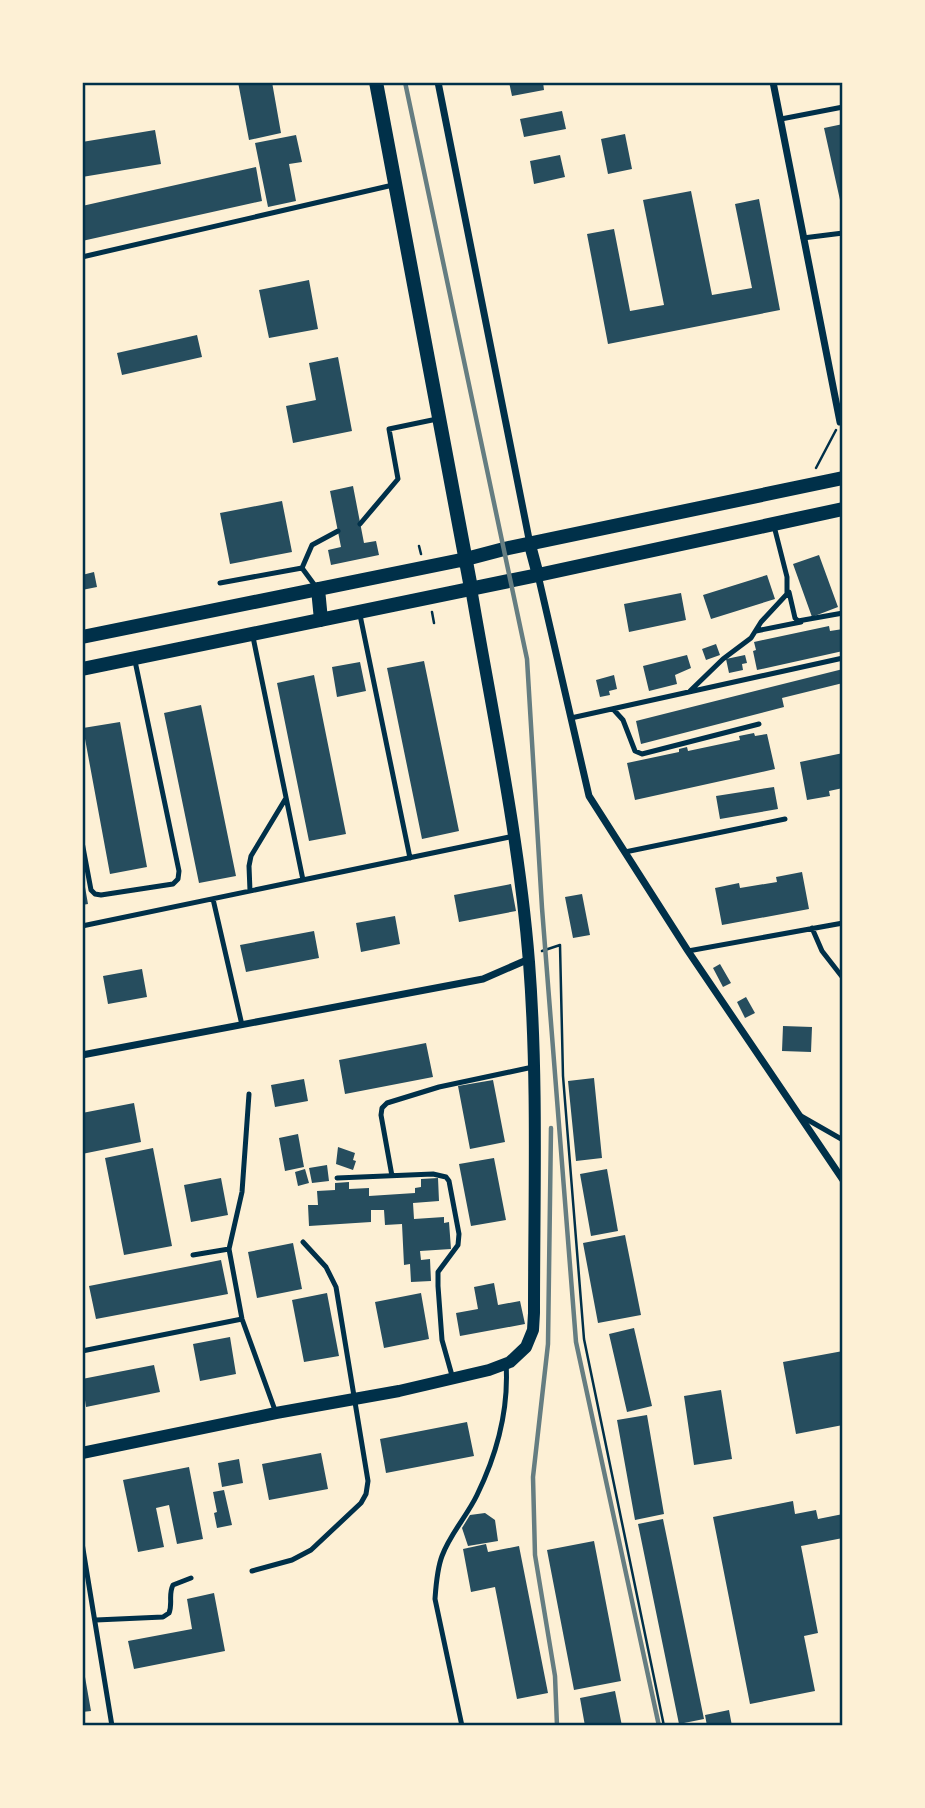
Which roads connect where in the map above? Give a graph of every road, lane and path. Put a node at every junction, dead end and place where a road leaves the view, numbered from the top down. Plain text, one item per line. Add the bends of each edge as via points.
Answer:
1 (376, 82) edge
2 (438, 82) edge
3 (773, 82) edge
4 (843, 107) edge
5 (781, 119) junction
6 (395, 185) junction
7 (843, 233) edge
8 (803, 238) junction
9 (82, 257) edge
10 (438, 419) junction
11 (840, 422) joint
12 (843, 478) edge
13 (807, 486) junction
14 (843, 509) edge
15 (360, 524) dead end
16 (774, 524) junction
17 (338, 531) dead end
18 (530, 545) junction
19 (466, 559) junction
20 (302, 568) junction
21 (538, 575) junction
22 (220, 583) dead end
23 (788, 585) junction
24 (471, 588) junction
25 (318, 589) junction
26 (359, 612) junction
27 (843, 613) edge
28 (321, 620) junction
29 (804, 622) junction
30 (756, 631) junction
31 (252, 634) junction
32 (82, 637) edge
33 (134, 658) junction
34 (843, 658) edge
35 (82, 669) edge
36 (687, 693) junction
37 (613, 709) junction
38 (571, 718) junction
39 (759, 724) dead end
40 (286, 798) junction
41 (785, 819) dead end
42 (514, 836) junction
43 (82, 842) edge
44 (625, 852) junction
45 (410, 858) junction
46 (303, 880) junction
47 (250, 891) junction
48 (212, 899) junction
49 (843, 923) edge
50 (82, 926) edge
51 (812, 928) junction
52 (688, 951) junction
53 (529, 959) junction
54 (843, 978) edge
55 (242, 1025) junction
56 (82, 1055) edge
57 (533, 1067) junction
58 (249, 1094) dead end
59 (801, 1116) junction
60 (843, 1140) edge
61 (392, 1176) junction
62 (337, 1178) dead end
63 (843, 1180) edge
64 (303, 1242) dead end
65 (229, 1249) junction
66 (193, 1255) dead end
67 (242, 1319) junction
68 (82, 1351) edge
69 (506, 1363) junction
70 (453, 1379) junction
71 (356, 1398) junction
72 (276, 1413) junction
73 (82, 1453) edge
74 (82, 1543) edge
75 (252, 1571) dead end
76 (191, 1578) dead end
77 (96, 1620) junction
78 (112, 1726) edge
79 (462, 1726) edge
80 (664, 1726) edge

1 - 6 main road
2 - 18 street
3 - 5 street
4 - 5 lane
5 - 8 street
6 - 9 lane
6 - 10 main road
7 - 8 lane
8 - 11 street
10 - 15 lane via 389,429 398,479
10 - 19 main road
11 - 13 path
12 - 13 main road
13 - 18 main road
14 - 16 main road
16 - 21 main road
16 - 23 lane
17 - 20 lane via 312,545
18 - 19 main road
18 - 21 street
19 - 24 main road
19 - 25 main road
20 - 22 lane
20 - 25 lane
21 - 24 main road
21 - 38 street
23 - 29 lane via 795,618
23 - 30 lane via 787,594
24 - 26 main road
24 - 42 street
25 - 28 main road
25 - 32 main road
26 - 28 main road
26 - 45 lane
27 - 29 lane
28 - 31 main road
29 - 30 lane
30 - 36 lane
31 - 33 main road
31 - 40 lane
33 - 35 main road
33 - 43 lane via 178,879 173,884 95,894
34 - 36 lane
36 - 37 lane
37 - 38 lane
37 - 39 lane via 635,751 642,754
38 - 44 street via 589,796
40 - 46 lane
40 - 47 lane via 251,856
41 - 44 lane
42 - 45 lane
42 - 53 street
44 - 52 street
45 - 46 lane
46 - 47 lane
47 - 48 lane
48 - 50 lane
48 - 55 lane
49 - 51 lane
51 - 52 lane
51 - 54 lane via 822,951
52 - 59 street
53 - 55 street via 483,979
53 - 57 street
53 - 80 path via 560,945 563,1076 584,1339
55 - 56 street
57 - 61 lane via 387,1103 381,1115
57 - 69 street via 533,1330 526,1348
58 - 65 lane via 242,1192
59 - 60 lane
59 - 63 street
61 - 62 lane
61 - 70 lane via 433,1174 449,1181 458,1245 438,1272 438,1286 442,1340
64 - 71 lane via 326,1267 336,1287
65 - 66 lane
65 - 67 lane
67 - 68 lane
67 - 72 lane
69 - 70 street
69 - 79 lane via 507,1396 499,1436 479,1491 441,1558 437,1581 435,1599
70 - 71 street
71 - 72 street
71 - 75 lane via 368,1482 361,1503 311,1550
72 - 73 street
74 - 77 lane
76 - 77 lane via 173,1586 169,1595 172,1606 163,1617
77 - 78 lane

